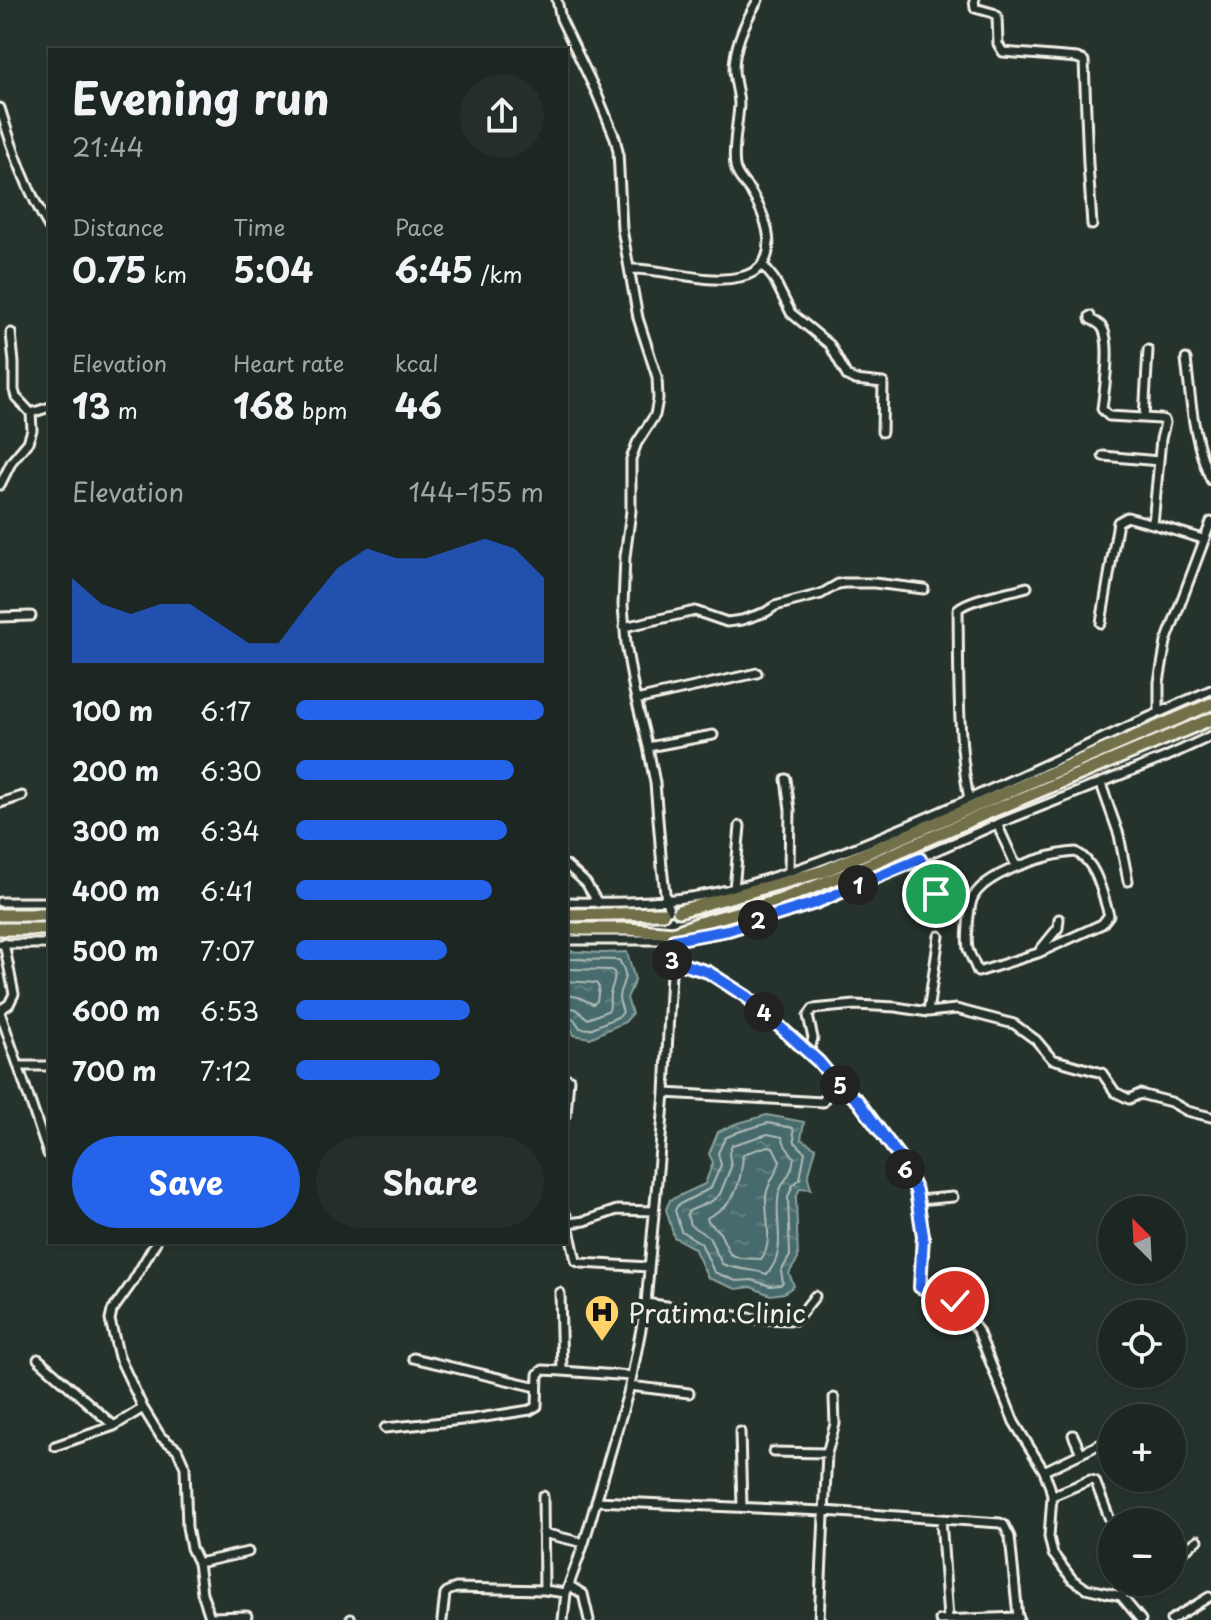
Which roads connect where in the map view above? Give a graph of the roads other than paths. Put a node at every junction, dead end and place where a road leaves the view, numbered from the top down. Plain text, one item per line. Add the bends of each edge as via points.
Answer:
1 (557, 0) edge
2 (758, 0) edge
3 (974, 0) edge
4 (0, 108) edge
5 (1092, 225) dead end
6 (48, 226) edge
7 (762, 264) junction
8 (630, 269) junction
9 (1090, 316) dead end
10 (11, 333) dead end
11 (1148, 350) dead end
12 (1186, 359) dead end
13 (48, 408) edge
14 (31, 413) junction
15 (1144, 418) junction
16 (882, 432) dead end
17 (1103, 456) dead end
18 (1159, 461) junction
19 (1211, 480) edge
20 (0, 485) edge
21 (1211, 522) edge
22 (1153, 524) junction
23 (1203, 539) junction
24 (1027, 587) dead end
25 (924, 589) dead end
26 (31, 616) dead end
27 (0, 617) edge
28 (1101, 623) dead end
29 (624, 627) junction
30 (757, 673) dead end
31 (1211, 690) edge
32 (636, 700) junction
33 (1211, 704) edge
34 (1159, 712) junction
35 (1211, 719) edge
36 (713, 735) dead end
37 (1211, 736) edge
38 (648, 747) junction
39 (786, 779) dead end
40 (1101, 784) junction
41 (22, 796) dead end
42 (969, 800) junction
43 (0, 803) edge
44 (997, 824) junction
45 (740, 826) dead end
46 (920, 859) junction
47 (1016, 866) junction
48 (568, 867) edge
49 (789, 871) junction
50 (1128, 881) dead end
51 (734, 889) junction
52 (936, 894) dead end
53 (0, 902) edge
54 (48, 902) edge
55 (568, 902) edge
56 (598, 903) junction
57 (669, 909) junction
58 (0, 915) edge
59 (48, 915) edge
60 (568, 915) edge
61 (1059, 919) dead end
62 (0, 929) edge
63 (48, 929) edge
64 (568, 929) edge
65 (674, 933) junction
66 (939, 936) dead end
67 (568, 940) edge
68 (2, 944) edge
69 (48, 944) edge
70 (1038, 953) junction
71 (672, 961) junction
72 (0, 1011) edge
73 (928, 1012) junction
74 (809, 1053) junction
75 (19, 1066) junction
76 (48, 1066) edge
77 (569, 1079) dead end
78 (833, 1079) junction
79 (568, 1091) edge
80 (665, 1093) junction
81 (1211, 1117) edge
82 (48, 1154) dead end
83 (953, 1197) dead end
84 (918, 1200) junction
85 (654, 1211) junction
86 (568, 1219) edge
87 (568, 1224) edge
88 (155, 1244) edge
89 (649, 1267) junction
90 (560, 1293) dead end
91 (815, 1296) dead end
92 (646, 1303) junction
93 (413, 1358) dead end
94 (38, 1359) dead end
95 (562, 1371) junction
96 (630, 1381) junction
97 (537, 1387) junction
98 (689, 1393) dead end
99 (834, 1398) dead end
100 (143, 1408) junction
101 (114, 1426) junction
102 (385, 1428) dead end
103 (740, 1432) dead end
104 (1073, 1435) dead end
105 (1098, 1445) dead end
106 (55, 1446) dead end
107 (773, 1452) dead end
108 (827, 1453) junction
109 (1081, 1453) junction
110 (1044, 1471) junction
111 (543, 1496) dead end
112 (1052, 1496) junction
113 (596, 1501) junction
114 (742, 1507) junction
115 (1105, 1508) edge
116 (824, 1511) junction
117 (941, 1519) junction
118 (543, 1533) junction
119 (1198, 1540) dead end
120 (584, 1543) junction
121 (1186, 1549) edge
122 (248, 1552) dead end
123 (198, 1563) junction
124 (568, 1589) junction
125 (544, 1590) junction
126 (1098, 1591) edge
127 (1121, 1596) edge
128 (1209, 1597) edge
129 (247, 1616) dead end
130 (211, 1618) edge
131 (1019, 1618) edge
132 (948, 1619) edge
133 (442, 1620) edge
134 (563, 1620) edge
135 (589, 1620) edge
136 (819, 1620) edge
137 (940, 1620) edge
138 (1141, 1620) edge
139 (1171, 1620) edge

1 - 8 street via 615,138
2 - 7 street via 737,47 734,159 768,236 770,251
3 - 5 street via 975,8 997,16 1003,52 1084,61
4 - 6 street via 19,166
7 - 8 street via 742,277 726,278
7 - 16 street via 791,313 830,345 849,379 883,383
8 - 29 street via 658,399 631,459
9 - 15 street via 1105,333 1103,412
10 - 14 street via 14,390
11 - 15 street
12 - 19 street via 1195,434
13 - 14 street
14 - 20 street via 28,442
15 - 18 street via 1164,420
17 - 18 street
18 - 22 street
21 - 23 street
22 - 23 street
22 - 28 street via 1127,517 1118,522
23 - 34 street via 1166,642
24 - 42 street via 958,609 958,709
25 - 29 street via 844,583 742,620 727,622 695,611
26 - 27 street
29 - 32 street
30 - 32 street
31 - 34 street
32 - 38 street
33 - 57 highway via 824,871
34 - 42 street
35 - 65 highway via 841,876
36 - 38 street
37 - 40 street
38 - 57 street
39 - 49 street
40 - 44 street
40 - 50 street
41 - 43 street
42 - 49 street
44 - 46 street
44 - 47 street
45 - 51 street
46 - 52 street
46 - 65 street via 815,903 728,930
47 - 70 street via 979,889 972,900 967,946 978,972
47 - 70 street via 1076,852 1089,861 1109,915 1102,924
48 - 56 street
49 - 51 street
51 - 57 street
53 - 54 street
55 - 56 street
56 - 57 street
57 - 60 highway
57 - 65 highway via 661,921
57 - 65 highway via 684,918
58 - 59 highway
61 - 70 street
62 - 63 highway
64 - 65 highway
65 - 67 street
65 - 71 street
66 - 73 street
68 - 69 street
68 - 72 street via 14,994
71 - 74 street via 708,972 747,997
71 - 80 street
72 - 75 street
73 - 74 street via 855,1005 813,1009 808,1016 813,1038
73 - 81 street via 956,1009 1014,1024 1052,1059 1102,1073 1115,1092 1129,1099 1140,1094
74 - 78 street
75 - 76 street
75 - 82 street
77 - 79 street
78 - 80 street via 823,1102
78 - 84 street via 858,1101 900,1158
80 - 85 street
83 - 84 street
84 - 110 street via 923,1236 920,1287 955,1301 978,1331 1014,1422
85 - 86 street via 617,1210 585,1221
85 - 89 street
87 - 89 street via 576,1261
88 - 100 street via 110,1320 119,1357
89 - 92 street
90 - 95 street
91 - 92 street via 796,1320
92 - 96 street
93 - 97 street
94 - 101 street
95 - 96 street
95 - 97 street via 543,1370
96 - 98 street
96 - 113 street
97 - 102 street via 537,1406 530,1410
99 - 108 street via 835,1424
100 - 101 street
100 - 123 street via 185,1467 187,1527
101 - 106 street
103 - 114 street
104 - 109 street
105 - 109 street
107 - 108 street
108 - 116 street
109 - 110 street
110 - 112 street
111 - 118 street
112 - 115 street via 1095,1481
112 - 126 street via 1053,1554 1072,1579
113 - 114 street
113 - 120 street
114 - 116 street
116 - 117 street
116 - 136 street
117 - 131 street via 1004,1525 1010,1537
117 - 132 street
118 - 120 street
118 - 125 street
119 - 121 street
120 - 124 street
122 - 123 street
123 - 130 street
124 - 125 street
124 - 134 street
124 - 135 street via 583,1594
125 - 133 street via 456,1588 445,1594
127 - 138 street
128 - 139 street
129 - 130 street
131 - 132 street
132 - 137 street

